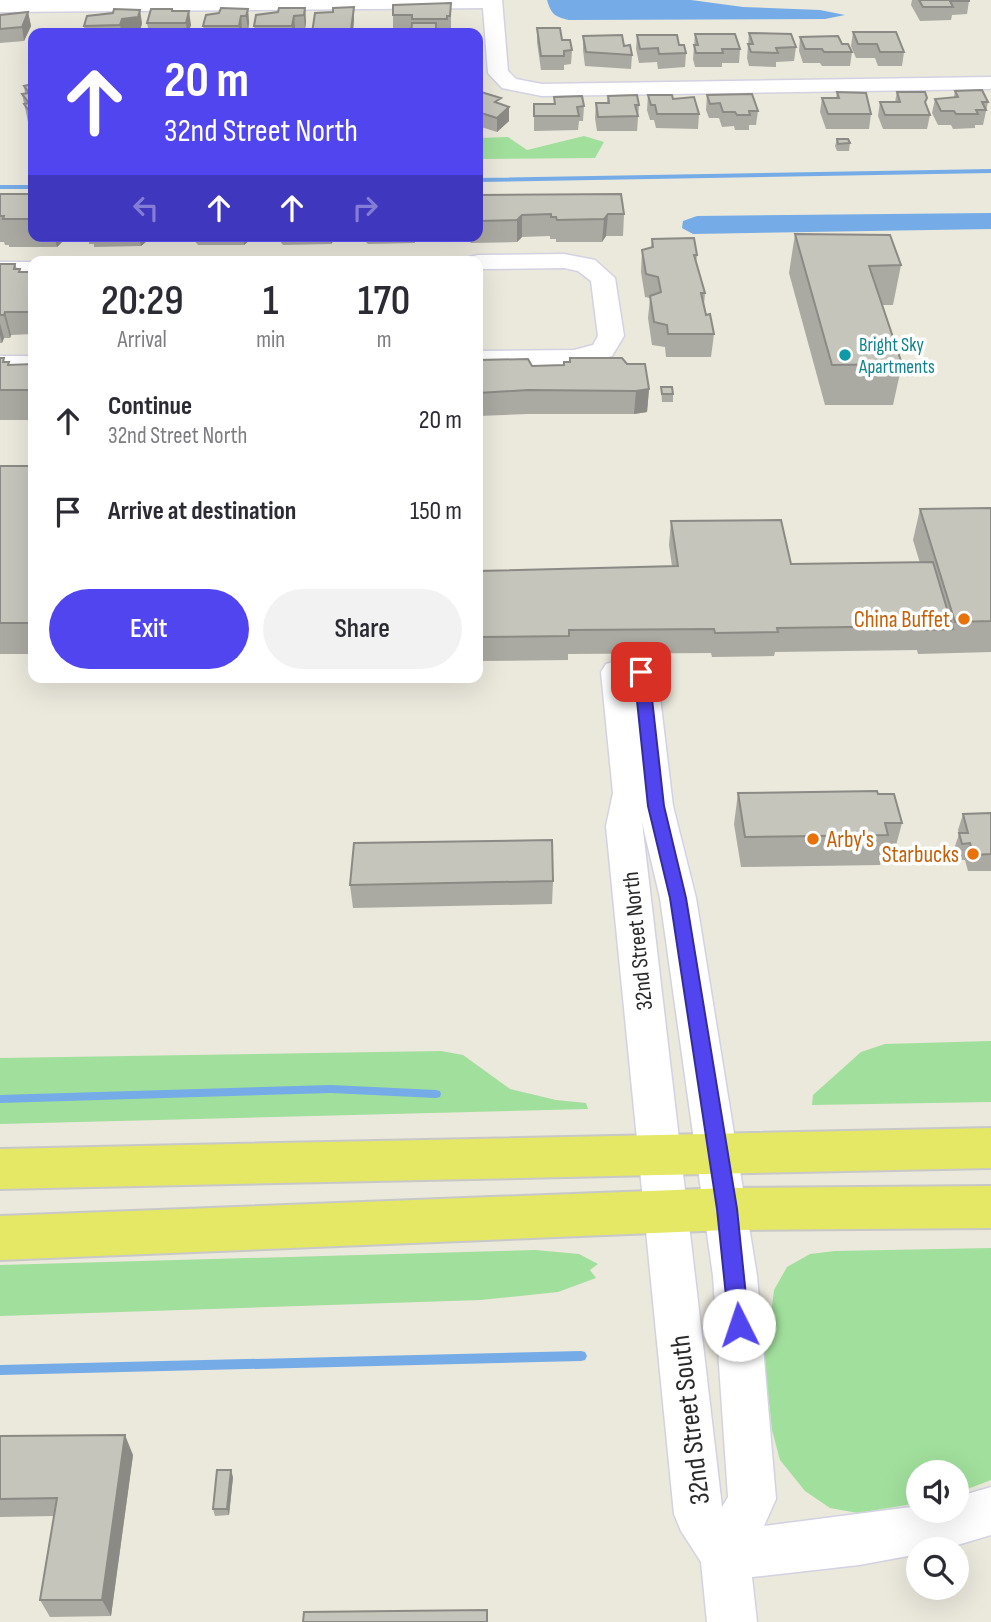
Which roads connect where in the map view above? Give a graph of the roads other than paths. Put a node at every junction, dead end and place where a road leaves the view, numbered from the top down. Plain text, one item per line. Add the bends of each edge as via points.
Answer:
1 (492, 1) edge
2 (233, 3) edge
3 (0, 6) edge
4 (991, 83) edge
5 (483, 262) edge
6 (0, 269) edge
7 (28, 269) edge
8 (483, 359) edge
9 (28, 363) edge
10 (0, 364) edge
11 (991, 1148) edge
12 (718, 1155) junction
13 (659, 1156) junction
14 (0, 1169) edge
15 (991, 1207) edge
16 (727, 1209) junction
17 (664, 1211) junction
18 (0, 1238) edge
19 (991, 1511) edge
20 (724, 1555) junction
21 (732, 1622) edge

1 - 2 street
1 - 4 street via 498,73 509,84 542,90
2 - 3 street
5 - 8 street via 586,265 603,278 611,336 603,350 575,358
6 - 7 street
9 - 10 street
11 - 12 main road
12 - 13 main road
12 - 13 street, 32nd Street North via 678,898 629,672 630,793 625,826
12 - 16 street, 32nd Street North
13 - 14 main road
13 - 17 street, 32nd Street North
15 - 16 main road
16 - 17 main road
16 - 20 street, 32nd Street North via 752,1499
17 - 18 main road
17 - 20 street, 32nd Street South via 698,1514
19 - 20 street via 934,1529
20 - 21 street, 32nd Street South

